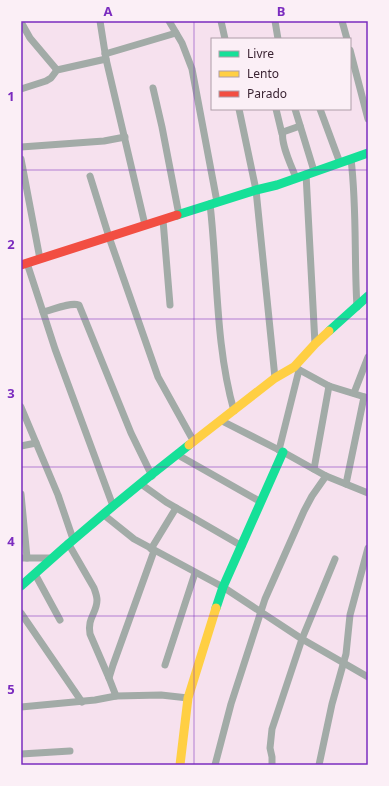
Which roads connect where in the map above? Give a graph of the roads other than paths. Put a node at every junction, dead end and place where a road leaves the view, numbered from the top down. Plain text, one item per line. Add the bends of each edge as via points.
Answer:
1 (100, 21) edge
2 (170, 21) edge
3 (221, 21) edge
4 (275, 21) edge
5 (342, 21) edge
6 (21, 22) edge
7 (176, 33) junction
8 (225, 38) edge
9 (278, 38) edge
10 (347, 38) edge
11 (351, 54) edge
12 (105, 56) junction
13 (57, 70) junction
14 (153, 88) dead end
15 (21, 89) edge
16 (239, 110) edge
17 (276, 110) edge
18 (295, 110) edge
19 (320, 110) edge
20 (368, 119) edge
21 (300, 126) junction
22 (282, 134) junction
23 (125, 137) junction
24 (21, 148) edge
25 (368, 153) edge
26 (21, 159) edge
27 (351, 159) junction
28 (340, 163) junction
29 (310, 173) junction
30 (90, 176) dead end
31 (296, 178) junction
32 (256, 190) junction
33 (213, 203) junction
34 (179, 215) junction
35 (163, 220) junction
36 (145, 225) junction
37 (109, 238) junction
38 (40, 258) junction
39 (24, 264) edge
40 (368, 296) edge
41 (170, 305) dead end
42 (357, 307) junction
43 (43, 312) junction
44 (315, 344) junction
45 (368, 357) edge
46 (296, 368) junction
47 (275, 378) junction
48 (330, 386) junction
49 (354, 394) junction
50 (366, 397) edge
51 (21, 407) edge
52 (234, 411) junction
53 (222, 421) junction
54 (194, 442) junction
55 (36, 443) junction
56 (21, 446) edge
57 (281, 451) junction
58 (178, 455) junction
59 (314, 469) junction
60 (152, 476) junction
61 (326, 476) junction
62 (141, 484) junction
63 (346, 484) junction
64 (368, 493) edge
65 (21, 494) edge
66 (261, 502) junction
67 (113, 506) junction
68 (176, 508) junction
69 (104, 515) junction
70 (70, 541) junction
71 (242, 546) junction
72 (153, 550) junction
73 (368, 550) edge
74 (24, 558) edge
75 (52, 558) junction
76 (335, 559) dead end
77 (195, 573) junction
78 (35, 574) junction
79 (21, 586) edge
80 (223, 587) junction
81 (21, 613) edge
82 (260, 613) junction
83 (60, 620) dead end
84 (302, 639) junction
85 (344, 663) junction
86 (165, 665) dead end
87 (368, 677) edge
88 (110, 678) junction
89 (116, 696) junction
90 (188, 698) junction
91 (82, 702) junction
92 (21, 707) edge
93 (70, 751) dead end
94 (21, 754) edge
95 (180, 765) edge
96 (215, 765) edge
97 (272, 765) edge
98 (319, 765) edge

1 - 12 street
2 - 7 street
3 - 8 street
4 - 9 street
5 - 10 street
6 - 13 street via 30,38
7 - 12 street
7 - 33 street via 192,70
11 - 20 street
12 - 13 street
12 - 23 street
13 - 15 street via 46,81
14 - 34 street
16 - 32 street
17 - 22 street
18 - 21 street
19 - 28 street
21 - 22 street
21 - 29 street
22 - 31 street
23 - 24 street
23 - 36 street
25 - 27 street
26 - 38 street
27 - 28 street
27 - 42 street
28 - 29 street
29 - 31 street
29 - 44 street
30 - 37 street
31 - 32 street
32 - 33 street
32 - 47 street
33 - 34 street
33 - 52 street via 222,346 227,385
34 - 35 street
35 - 36 street
35 - 41 street
36 - 37 street
37 - 38 street
37 - 54 street via 158,377
38 - 39 street
39 - 43 street
40 - 42 street
42 - 44 street
43 - 60 street via 79,305 130,433
43 - 67 street
44 - 46 street
45 - 49 street
46 - 47 street
46 - 48 street
46 - 57 street
47 - 52 street
48 - 49 street
48 - 59 street
49 - 50 street
50 - 63 street
51 - 55 street
52 - 53 street
53 - 54 street
53 - 57 street
54 - 58 street
55 - 56 street
55 - 70 street via 58,495
57 - 59 street
57 - 66 street
58 - 60 street
58 - 66 street
59 - 61 street
60 - 62 street
61 - 63 street
61 - 82 street via 304,510
62 - 67 street
62 - 68 street
63 - 64 street
65 - 74 street
66 - 71 street
67 - 69 street
68 - 71 street
68 - 72 street
69 - 70 street
69 - 72 street
70 - 75 street
70 - 88 street via 97,595 90,620 90,634
71 - 80 street
72 - 77 street
72 - 88 street
73 - 85 street via 350,615
74 - 75 street
75 - 78 street
76 - 84 street
77 - 80 street
77 - 86 street
78 - 79 street
78 - 83 street
80 - 82 street
80 - 90 street
81 - 91 street
82 - 84 street
82 - 96 street via 228,713
84 - 85 street
84 - 97 street via 272,728
85 - 87 street
85 - 98 street
88 - 89 street
89 - 90 street via 161,695
89 - 91 street
90 - 95 street
91 - 92 street
93 - 94 street

